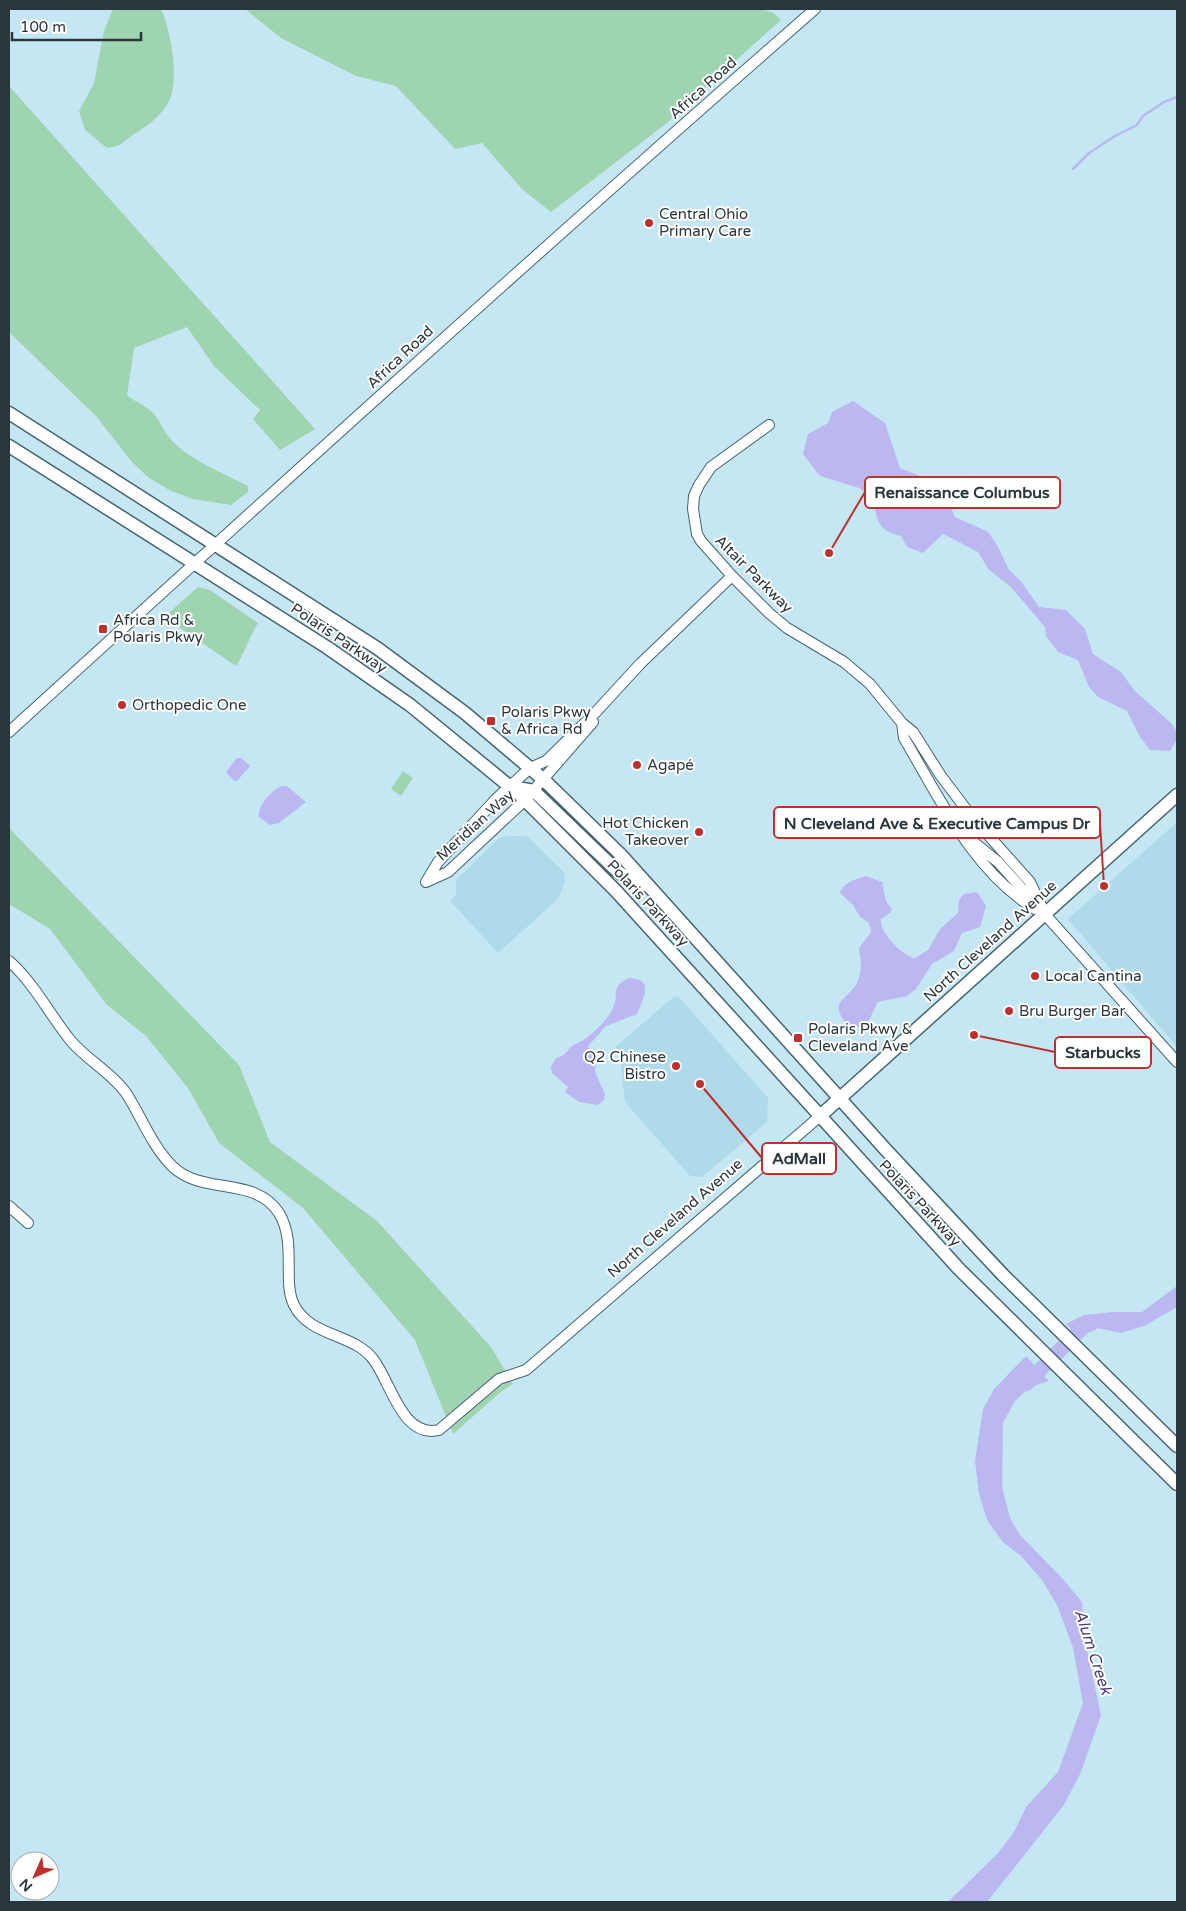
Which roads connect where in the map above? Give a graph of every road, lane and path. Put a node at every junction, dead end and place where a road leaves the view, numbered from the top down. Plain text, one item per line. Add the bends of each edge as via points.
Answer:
1 (815, 9) edge
2 (9, 412) edge
3 (769, 425) dead end
4 (9, 446) edge
5 (216, 544) junction
6 (194, 563) junction
7 (732, 576) junction
8 (608, 698) junction
9 (902, 723) junction
10 (9, 732) edge
11 (530, 768) junction
12 (544, 780) junction
13 (511, 786) junction
14 (530, 795) junction
15 (1177, 795) edge
16 (650, 887) junction
17 (1045, 914) junction
18 (9, 961) edge
19 (1177, 1062) edge
20 (840, 1098) junction
21 (819, 1116) junction
22 (9, 1206) edge
23 (28, 1223) dead end
24 (1177, 1446) edge
25 (1177, 1484) edge

1 - 5 street, Africa Road via 470,312
2 - 5 main road, Polaris Parkway
3 - 7 street, Altair Parkway via 711,467 694,496 697,534
4 - 6 main road, Polaris Parkway
5 - 6 street, Africa Road
5 - 11 main road, Polaris Parkway via 423,681
6 - 10 street, Africa Road
6 - 13 main road, Polaris Parkway via 328,648 410,705
7 - 8 street, Meridian Way
7 - 9 street, Altair Parkway via 787,628 844,662 864,679
8 - 11 street, Meridian Way via 546,761
8 - 12 street, Meridian Way via 595,720
9 - 17 street, Altair Parkway via 913,732 972,818 1030,882
9 - 17 street, Altair Parkway via 904,738 956,828 1015,896
11 - 12 main road, Polaris Parkway
11 - 13 street, Meridian Way
12 - 14 street, Meridian Way
12 - 16 main road, Polaris Parkway
13 - 14 main road
13 - 14 street, Meridian Way via 457,840 426,882 448,872
14 - 16 main road via 616,870
14 - 21 main road, Polaris Parkway
15 - 17 main road, North Cleveland Avenue
16 - 20 main road, Polaris Parkway
17 - 19 street
17 - 20 main road, North Cleveland Avenue
18 - 21 street, North Cleveland Avenue via 24,975 72,1042 125,1092 172,1166 184,1176 203,1183 244,1189 269,1202 285,1225 293,1304 301,1316 316,1328 358,1346 373,1359 403,1412 420,1430 429,1433 440,1430 499,1379 526,1370
20 - 21 main road, North Cleveland Avenue
20 - 24 main road, Polaris Parkway via 1003,1275
21 - 25 main road, Polaris Parkway via 959,1269
22 - 23 street

